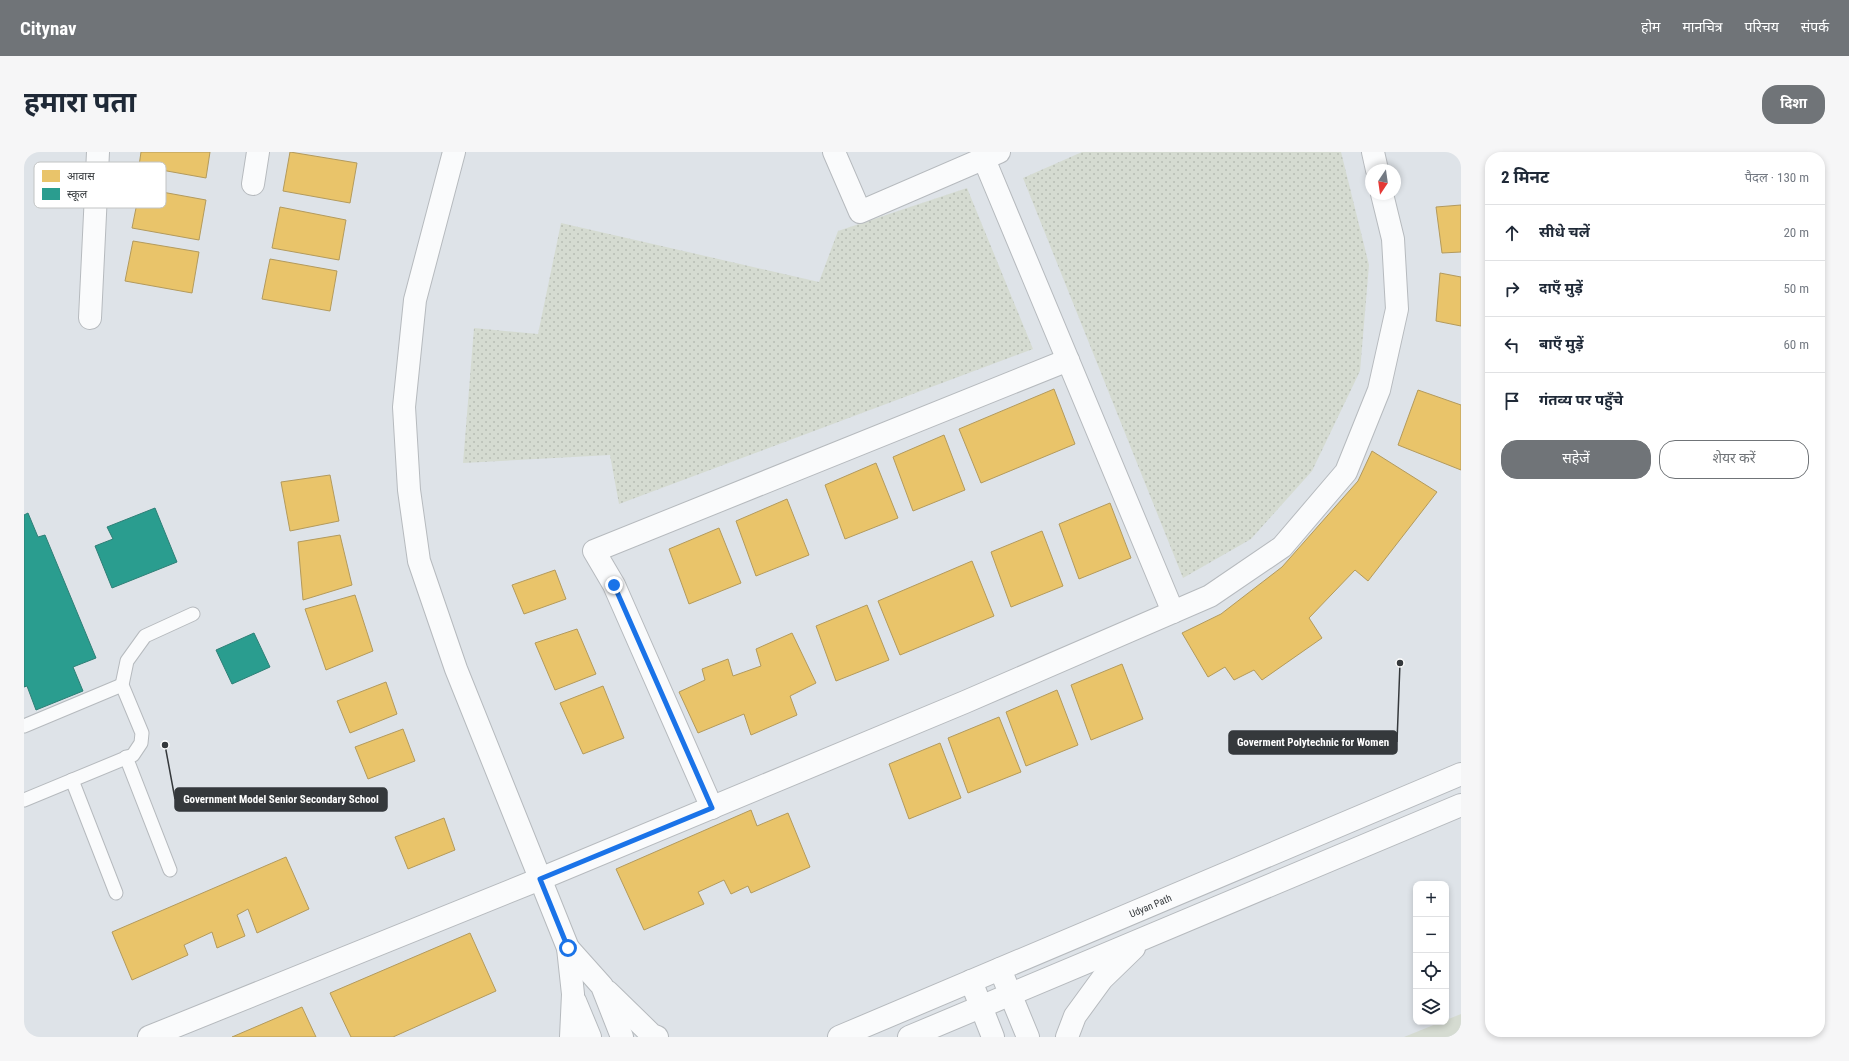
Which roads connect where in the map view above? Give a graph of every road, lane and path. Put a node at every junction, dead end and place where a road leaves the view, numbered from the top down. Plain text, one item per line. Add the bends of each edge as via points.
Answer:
1 (98, 152) edge
2 (258, 152) edge
3 (454, 152) edge
4 (834, 152) edge
5 (1373, 152) edge
6 (992, 154) edge
7 (98, 162) edge
8 (1376, 164) edge
9 (253, 184) dead end
10 (1383, 200) edge
11 (95, 208) edge
12 (90, 318) dead end
13 (1068, 360) junction
14 (1173, 612) junction
15 (193, 614) dead end
16 (122, 685) junction
17 (24, 726) edge
18 (126, 757) junction
19 (1461, 774) edge
20 (72, 780) junction
21 (24, 800) edge
22 (1461, 805) edge
23 (712, 808) junction
24 (170, 870) dead end
25 (540, 879) junction
26 (116, 893) dead end
27 (1144, 938) junction
28 (568, 948) junction
29 (1000, 969) junction
30 (970, 981) junction
31 (602, 986) junction
32 (572, 994) junction
33 (1011, 994) junction
34 (981, 1007) junction
35 (149, 1037) edge
36 (572, 1037) edge
37 (590, 1037) edge
38 (622, 1037) edge
39 (657, 1037) edge
40 (839, 1037) edge
41 (909, 1037) edge
42 (993, 1037) edge
43 (1028, 1037) edge
44 (1067, 1037) edge

1 - 7 street
2 - 9 street
3 - 25 street via 415,300 404,407 409,490 419,561 456,669
4 - 6 street via 860,212
5 - 8 street
6 - 13 street
10 - 14 street via 1393,239 1397,309 1379,390 1346,472 1282,547 1210,596
11 - 12 street
13 - 14 street
13 - 23 street via 594,551 614,585
14 - 23 street
15 - 16 lane via 145,636 127,661
16 - 17 lane
16 - 18 lane via 142,733 141,743 132,755
18 - 20 lane
18 - 24 lane
19 - 29 street, Udyan Path
20 - 21 lane
20 - 26 lane
22 - 27 street
23 - 25 street
25 - 28 street
25 - 35 street
27 - 33 street
27 - 44 street via 1102,979 1075,1016
28 - 31 street
28 - 32 street
29 - 30 street, Udyan Path
29 - 33 street
30 - 34 street
30 - 40 street, Udyan Path
31 - 38 street
31 - 39 street
32 - 36 street
32 - 37 street
33 - 34 street
33 - 43 street
34 - 41 street
34 - 42 street

